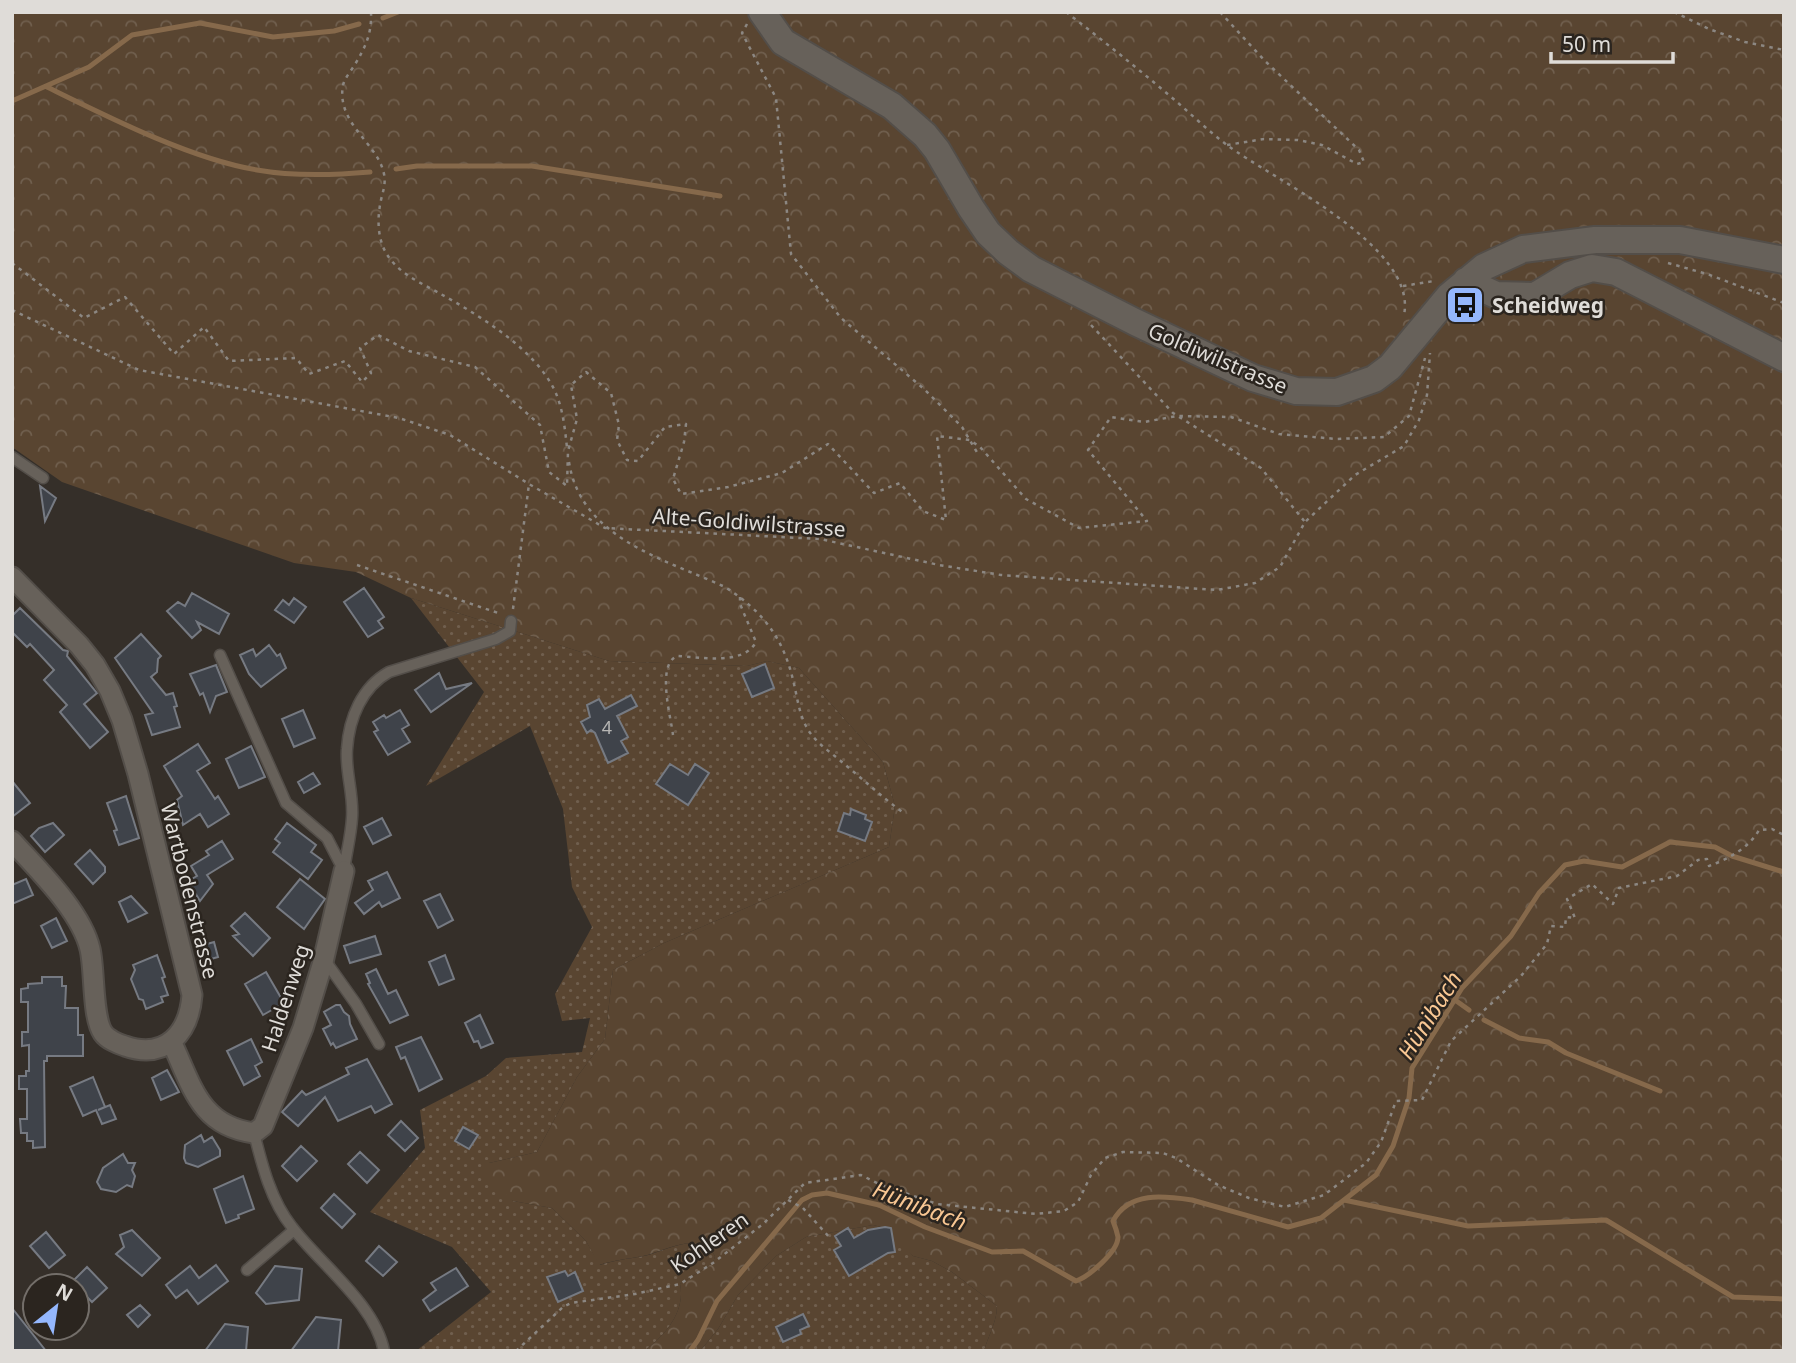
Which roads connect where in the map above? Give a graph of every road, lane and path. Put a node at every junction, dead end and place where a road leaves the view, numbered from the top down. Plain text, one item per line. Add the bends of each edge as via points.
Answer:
1 (371, 12) edge
2 (1066, 12) edge
3 (1220, 12) edge
4 (1674, 12) edge
5 (755, 17) edge
6 (1784, 50) edge
7 (1227, 145) junction
8 (1784, 260) edge
9 (12, 263) edge
10 (1669, 263) dead end
11 (1466, 281) junction
12 (1403, 285) dead end
13 (1784, 303) edge
14 (12, 310) edge
15 (1091, 325) dead end
16 (1428, 345) dead end
17 (1430, 353) dead end
18 (1784, 358) edge
19 (1177, 416) junction
20 (970, 440) junction
21 (568, 451) junction
22 (978, 454) dead end
23 (12, 457) edge
24 (43, 478) dead end
25 (528, 484) junction
26 (1306, 522) junction
27 (605, 527) junction
28 (357, 565) dead end
29 (12, 577) edge
30 (740, 597) junction
31 (512, 621) junction
32 (220, 655) dead end
33 (673, 735) dead end
34 (905, 814) dead end
35 (1784, 835) edge
36 (12, 841) edge
37 (344, 871) junction
38 (323, 962) junction
39 (172, 1042) junction
40 (379, 1044) dead end
41 (254, 1133) junction
42 (790, 1201) junction
43 (294, 1230) junction
44 (830, 1238) dead end
45 (247, 1269) dead end
46 (384, 1351) edge
47 (516, 1351) edge

1 - 21 path via 372,28 344,82 343,102 349,119 384,171 380,241 402,272 480,316 540,368 555,391
2 - 7 path
3 - 7 path via 1359,150 1364,162 1357,164 1322,145 1298,140
4 - 6 path via 1745,42
5 - 11 street, Goldiwilstrasse via 783,42 892,106 925,135 988,233 1031,269 1253,377 1296,391 1337,392 1374,379
5 - 20 path via 742,33 776,98 791,254 841,318 924,389
7 - 12 path via 1345,222
8 - 11 street, Goldiwilstrasse via 1680,240 1595,240 1523,249
9 - 21 path via 84,318 125,297 173,354 204,327 229,361 296,358 309,374 345,362 362,383 372,373 360,348 378,335 408,351 475,367 540,425 549,472 567,485
10 - 13 path
11 - 18 street via 1496,295 1535,296 1592,268 1616,272
14 - 25 path, Alte-Goldiwilstrasse via 139,370 399,418 450,435
15 - 19 path
16 - 19 path via 1409,416 1384,438 1279,434 1231,417
17 - 26 path, Alte-Goldiwilstrasse via 1427,395 1404,446 1355,475
19 - 20 path via 1144,422 1111,416 1088,450 1147,521 1079,528 1026,499
19 - 26 path via 1261,468
20 - 21 path via 937,436 946,520 923,511 900,483 874,493 828,444 782,473 681,494 673,479 686,424 665,427 638,461 627,460 617,440 619,425 611,393 586,372 572,385 577,419
20 - 22 path
21 - 27 path via 575,486
23 - 24 lane
25 - 27 path, Alte-Goldiwilstrasse
25 - 31 path
26 - 27 path, Alte-Goldiwilstrasse via 1280,566 1255,583 1217,590 1001,575 820,539
27 - 30 path via 626,542
28 - 31 path via 482,606
29 - 39 street, Wartbodenstrasse via 95,665 122,720 192,995 191,1011
30 - 33 path via 756,642 752,649 741,656 677,656 666,668
30 - 34 path via 765,619 782,643 801,715 811,735
31 - 37 lane, Haldenweg via 510,631 496,639 389,672 363,695 354,713 347,750 352,817
32 - 37 lane via 286,803 327,838
35 - 42 path, Kohleren via 1772,829 1759,830 1753,841 1723,861 1709,866 1707,859 1698,860 1677,876 1619,888 1613,904 1592,884 1567,899 1575,918 1566,917 1565,927 1552,926 1546,944 1521,976 1451,1041 1422,1100 1396,1101 1381,1142 1366,1163 1324,1195 1285,1206 1218,1185 1163,1153 1123,1152 1105,1158 1078,1202 1064,1211 1036,1214 937,1204 861,1175 805,1183
36 - 39 street via 80,927 90,947 96,1014 103,1034 134,1049 151,1050
37 - 38 street, Haldenweg
38 - 40 lane via 356,1004
38 - 41 street, Haldenweg via 303,1028 263,1126
39 - 41 street via 206,1111 222,1124
41 - 43 lane via 274,1196
42 - 44 path
42 - 47 path, Kohleren via 688,1280 671,1287 571,1303
43 - 45 lane
43 - 46 lane via 367,1314

